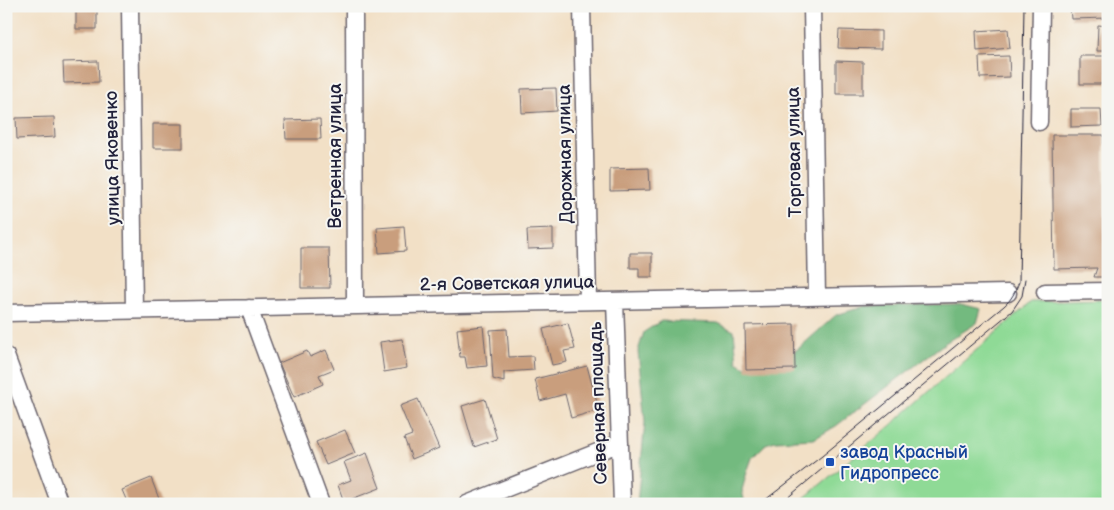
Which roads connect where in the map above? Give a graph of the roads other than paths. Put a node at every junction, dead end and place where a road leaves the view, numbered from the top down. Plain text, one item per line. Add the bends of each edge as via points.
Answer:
1 (130, 6) edge
2 (354, 6) edge
3 (582, 6) edge
4 (812, 6) edge
5 (1040, 6) edge
6 (1038, 122) dead end
7 (1108, 291) edge
8 (1045, 292) dead end
9 (1008, 293) dead end
10 (817, 296) junction
11 (588, 301) junction
12 (615, 301) junction
13 (355, 306) junction
14 (249, 308) junction
15 (134, 310) junction
16 (6, 313) edge
17 (6, 356) edge
18 (620, 443) junction
19 (60, 504) edge
20 (321, 504) edge
21 (467, 504) edge
22 (622, 504) edge

1 - 15 street, улица Яковенко
2 - 13 street, Ветренная улица
3 - 11 street, Дорожная улица
4 - 10 street, Торговая улица
5 - 6 street
7 - 8 street
9 - 10 street, 2-я Советская улица
10 - 12 street, 2-я Советская улица
11 - 12 street, 2-я Советская улица
11 - 13 street, 2-я Советская улица
12 - 18 street, Северная площадь
13 - 14 street, 2-я Советская улица
14 - 15 street, 2-я Советская улица
14 - 20 street
15 - 16 street, 2-я Советская улица
17 - 19 street
18 - 21 street
18 - 22 street, Северная площадь

